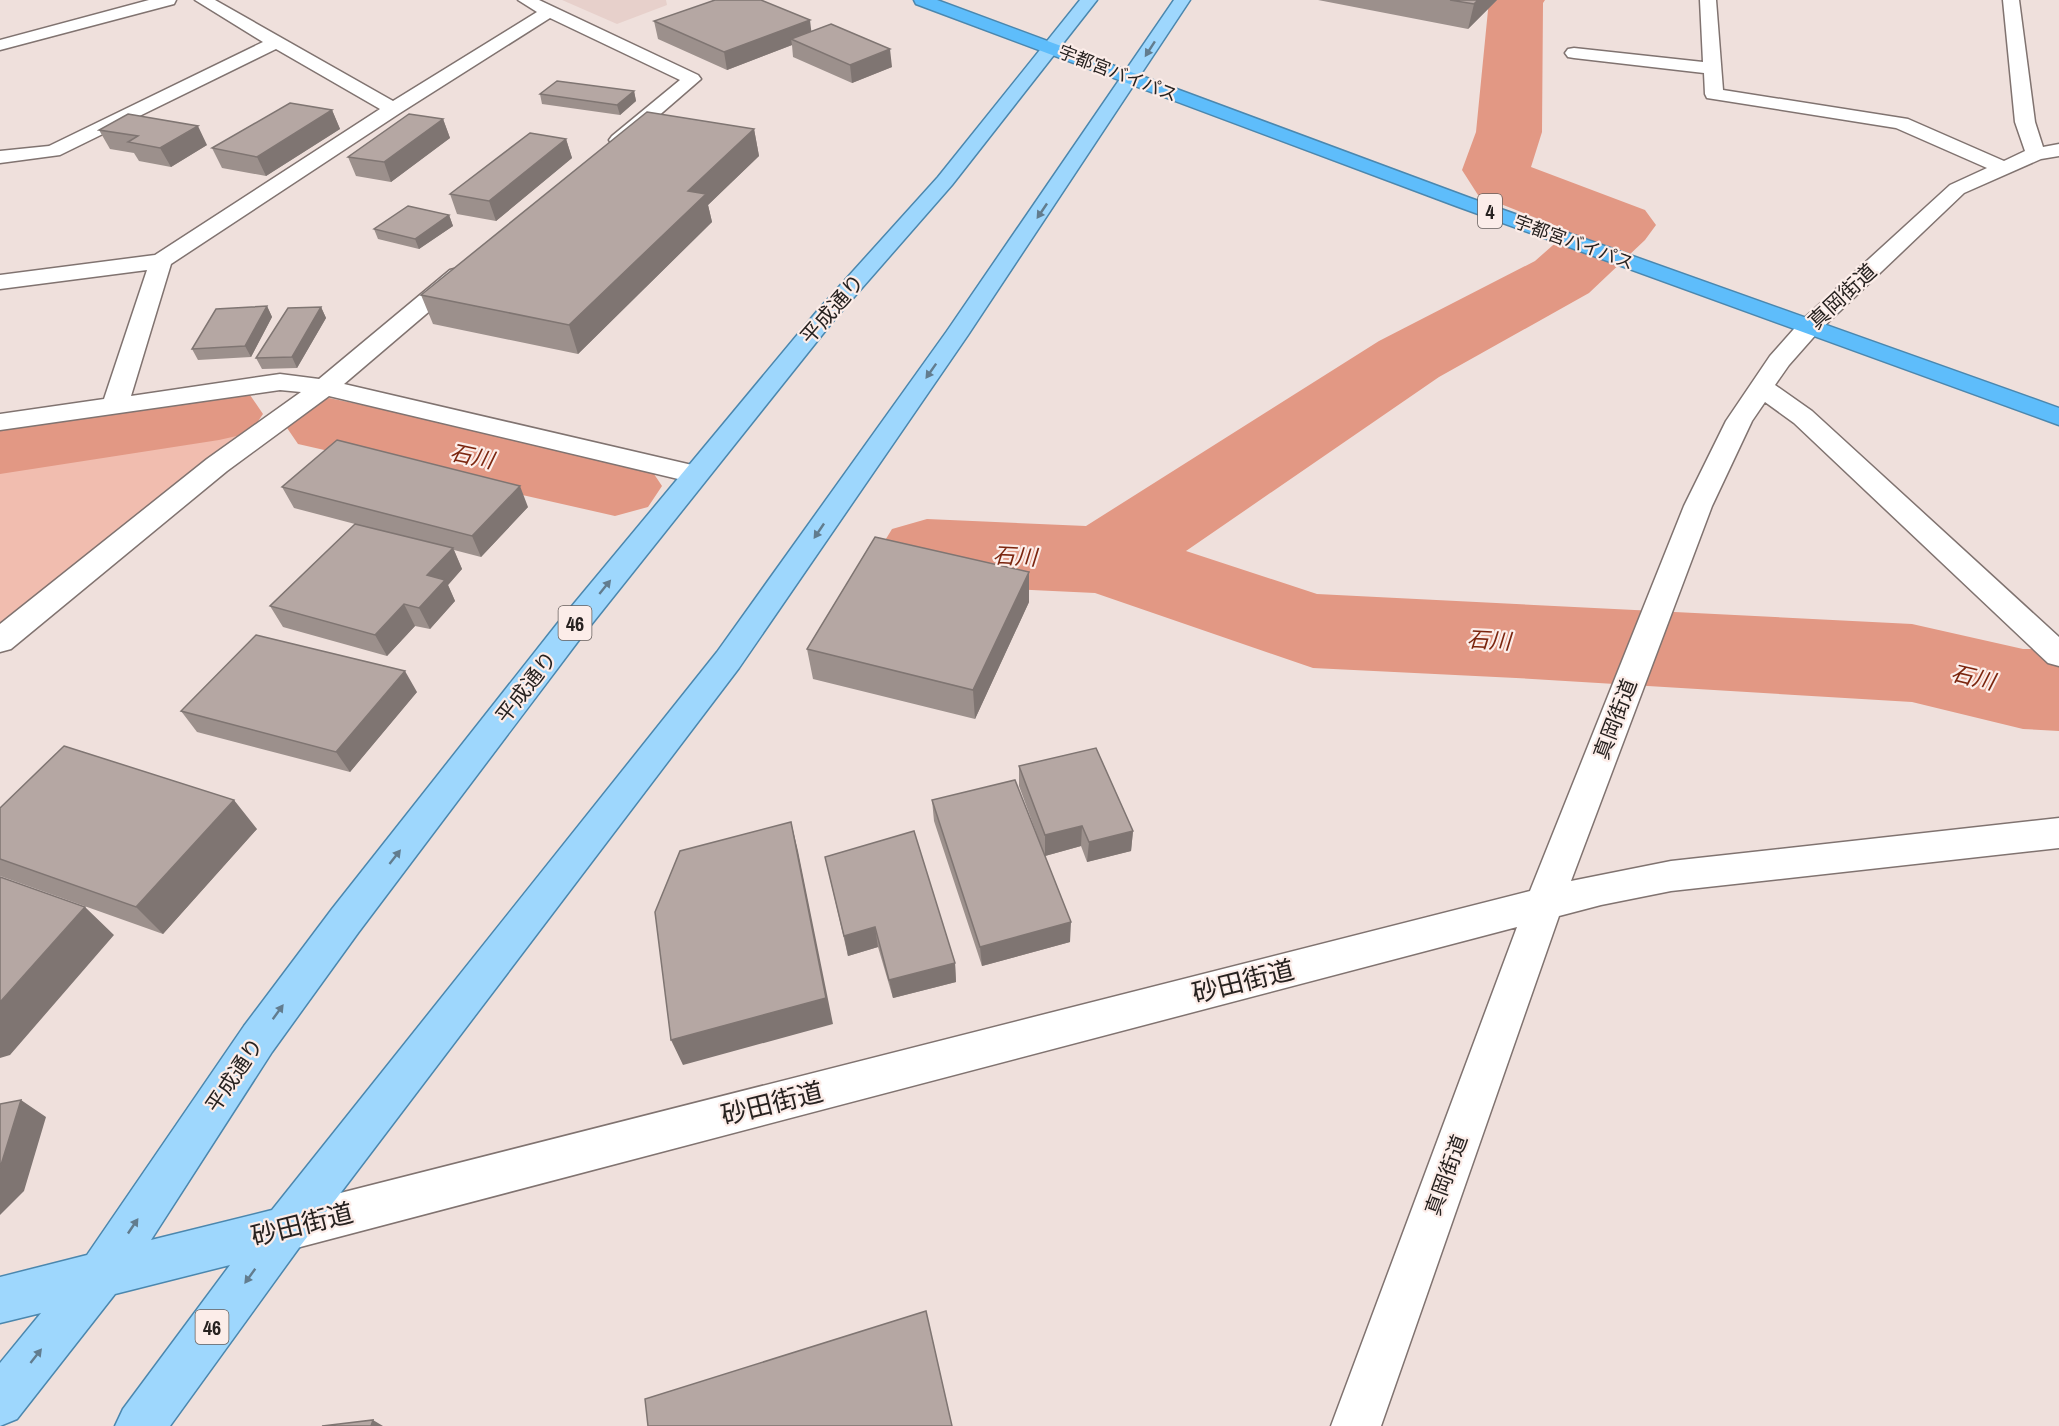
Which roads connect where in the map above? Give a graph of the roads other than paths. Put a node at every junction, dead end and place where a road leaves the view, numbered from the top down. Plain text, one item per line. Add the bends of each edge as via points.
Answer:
1 (168, 0) edge
2 (203, 0) edge
3 (526, 0) edge
4 (922, 0) edge
5 (1089, 0) edge
6 (1182, 0) edge
7 (1708, 0) edge
8 (2011, 0) edge
9 (550, 11) junction
10 (277, 42) junction
11 (0, 45) edge
12 (1050, 48) junction
13 (1574, 53) dead end
14 (1713, 69) junction
15 (1132, 78) junction
16 (393, 109) junction
17 (2048, 152) edge
18 (600, 156) edge
19 (0, 157) edge
20 (2003, 168) junction
21 (161, 261) junction
22 (472, 264) edge
23 (0, 282) edge
24 (1810, 326) junction
25 (325, 387) junction
26 (1761, 387) junction
27 (115, 406) junction
28 (2059, 417) edge
29 (0, 422) edge
30 (695, 474) junction
31 (0, 641) edge
32 (2059, 655) edge
33 (2059, 833) edge
34 (1544, 904) junction
35 (285, 1228) junction
36 (101, 1275) junction
37 (0, 1300) edge
38 (0, 1402) edge
39 (140, 1426) edge
40 (1356, 1426) edge

1 - 11 street
2 - 10 street
3 - 9 street
4 - 12 highway, 宇都宮バイパス / 4
5 - 12 main road, 平成通り / 46
6 -> 15 main road, 46
7 - 14 street
8 - 17 street via 2025,122
9 - 16 street
9 - 18 street via 692,79
10 - 16 street
10 - 19 street via 53,151
12 - 15 highway, 宇都宮バイパス / 4
12 - 30 main road, 平成通り / 46 via 945,181 826,315
13 - 14 street
14 - 20 street via 1714,94 1900,123
15 - 24 highway, 宇都宮バイパス / 4
15 -> 35 main road, 46 via 728,660
16 - 21 street
17 - 20 street, 真岡街道
20 - 24 street, 真岡街道 via 1957,189
21 - 23 street
21 - 27 street
22 - 25 street
24 - 26 street, 真岡街道
24 - 28 highway, 宇都宮バイパス / 4
25 - 27 street via 280,382
25 - 30 street
25 - 31 street via 217,465
26 - 32 street via 1803,417
26 - 34 street, 真岡街道 via 1739,421 1698,506
27 - 29 street
36 -> 30 main road, 平成通り / 46 via 258,1039 345,921
33 - 34 street, 砂田街道 via 1671,876
34 - 35 street, 砂田街道
34 - 40 street, 真岡街道
35 - 36 main road, 砂田街道
35 -> 39 main road, 46
36 - 37 main road, 砂田街道
38 -> 36 main road, 平成通り / 46

